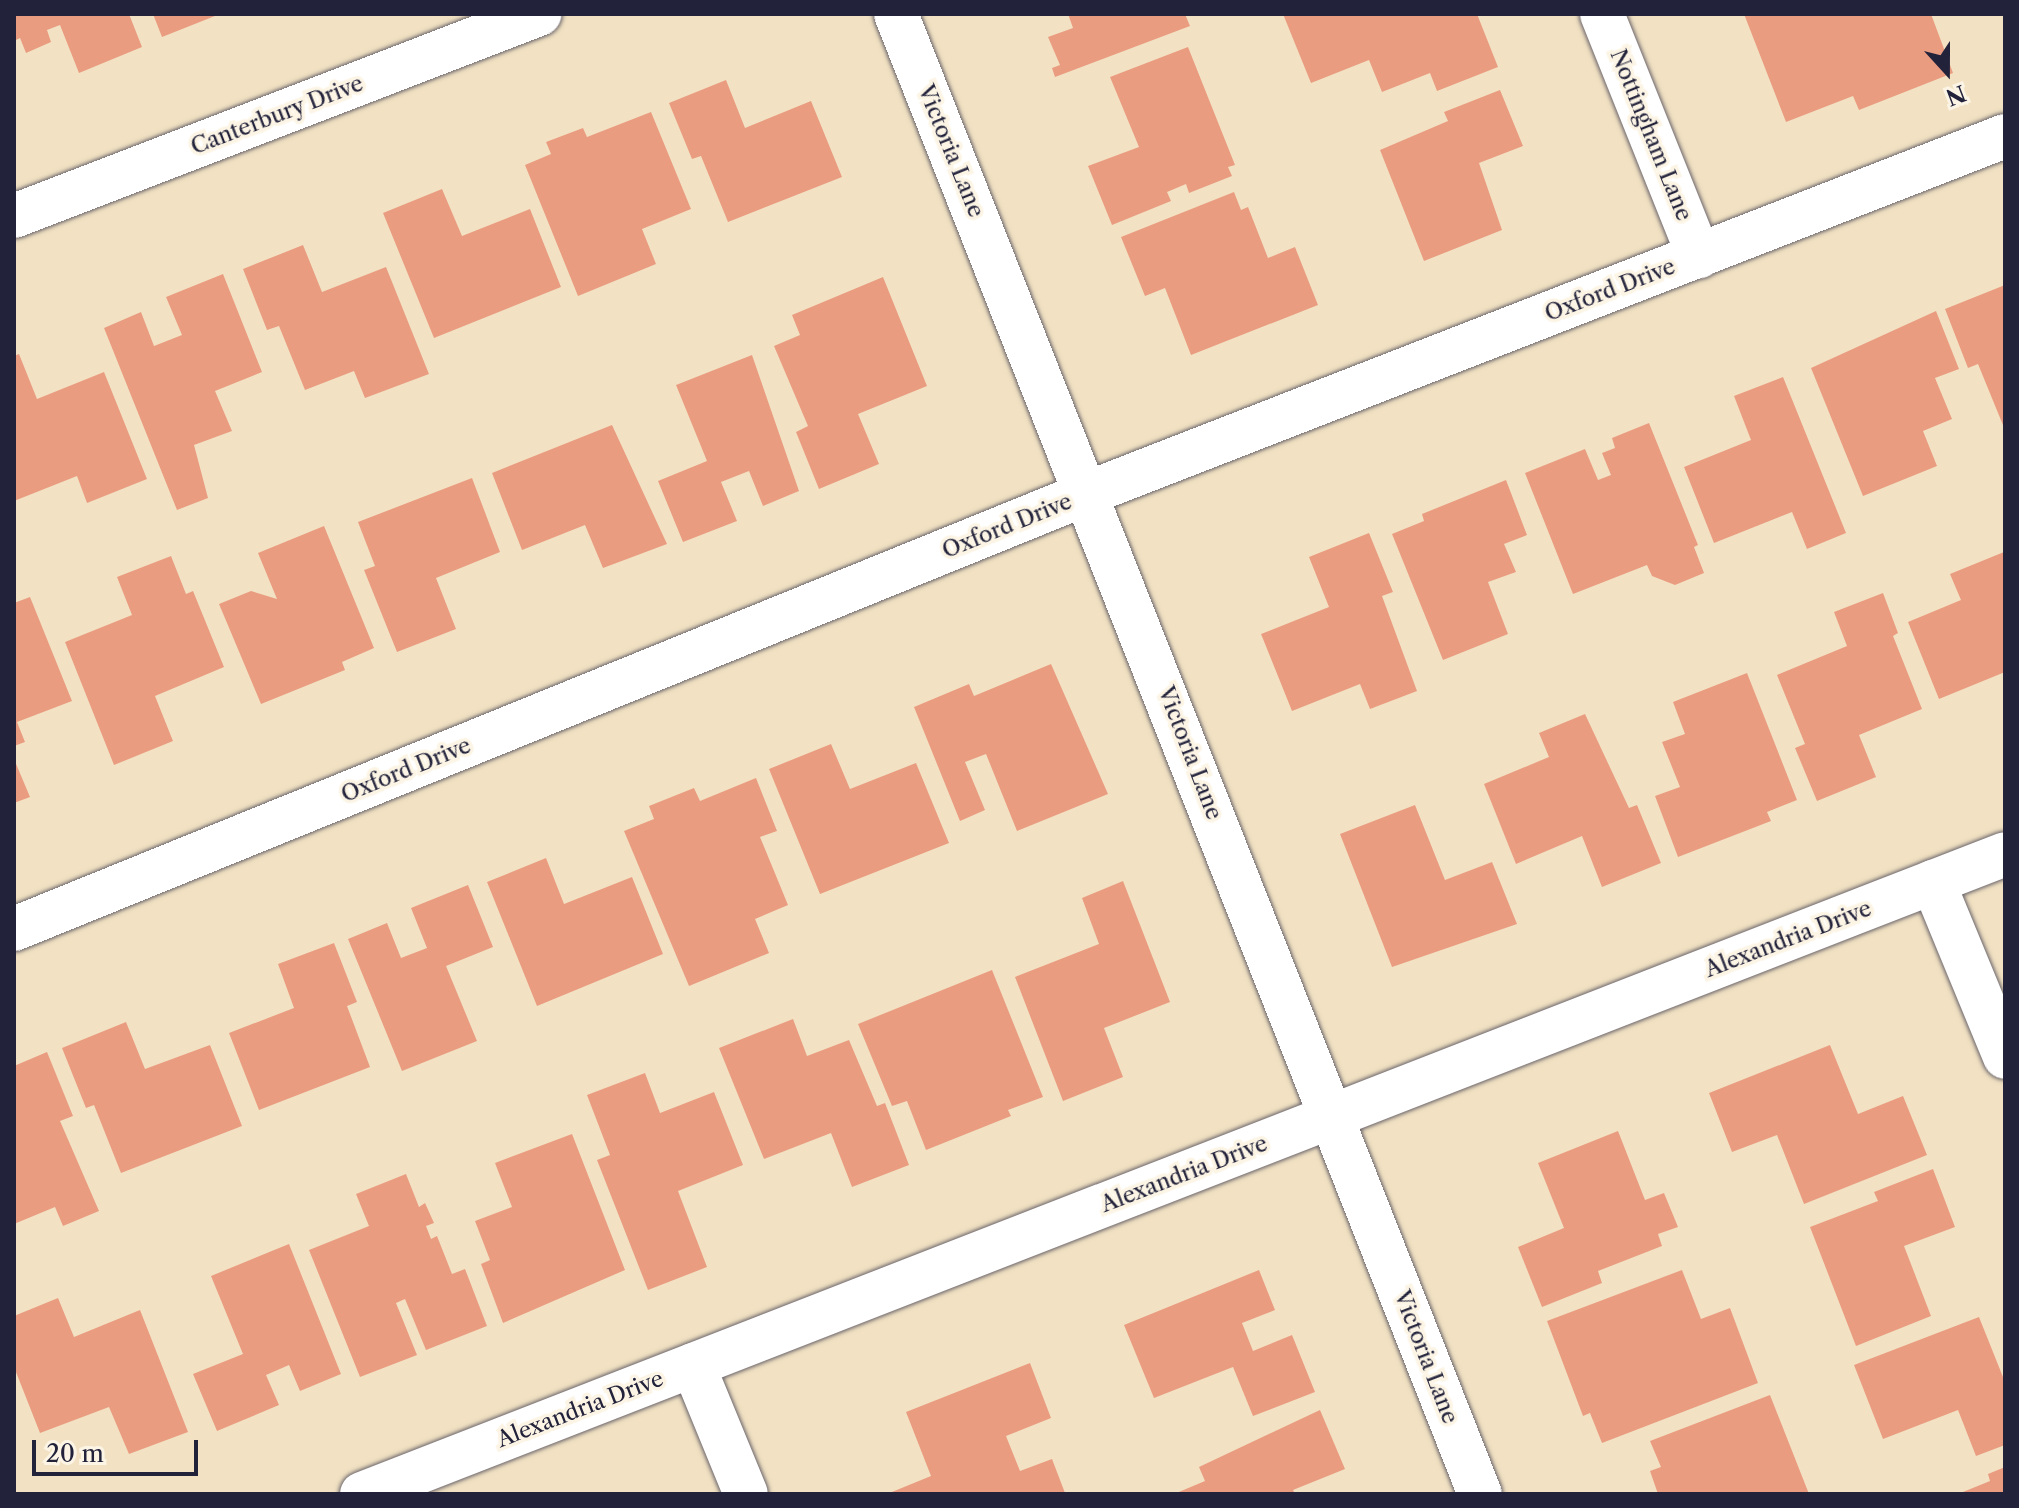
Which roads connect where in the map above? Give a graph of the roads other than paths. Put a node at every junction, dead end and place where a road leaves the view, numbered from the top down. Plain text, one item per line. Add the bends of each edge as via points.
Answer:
1 (539, 14) edge
2 (896, 14) edge
3 (1602, 14) edge
4 (2005, 136) edge
5 (14, 216) edge
6 (1699, 256) junction
7 (1088, 493) junction
8 (2005, 854) edge
9 (1933, 882) junction
10 (14, 929) edge
11 (2005, 1057) edge
12 (1332, 1117) junction
13 (693, 1365) junction
14 (362, 1494) edge
15 (746, 1494) edge
16 (1480, 1494) edge

1 - 5 street, Canterbury Drive
2 - 7 street, Victoria Lane
3 - 6 street, Nottingham Lane
4 - 6 street, Oxford Drive
6 - 7 street, Oxford Drive
7 - 10 street, Oxford Drive
7 - 12 street, Victoria Lane
8 - 9 street, Alexandria Drive
9 - 11 street
9 - 12 street, Alexandria Drive
12 - 13 street, Alexandria Drive
12 - 16 street, Victoria Lane
13 - 14 street, Alexandria Drive
13 - 15 street

